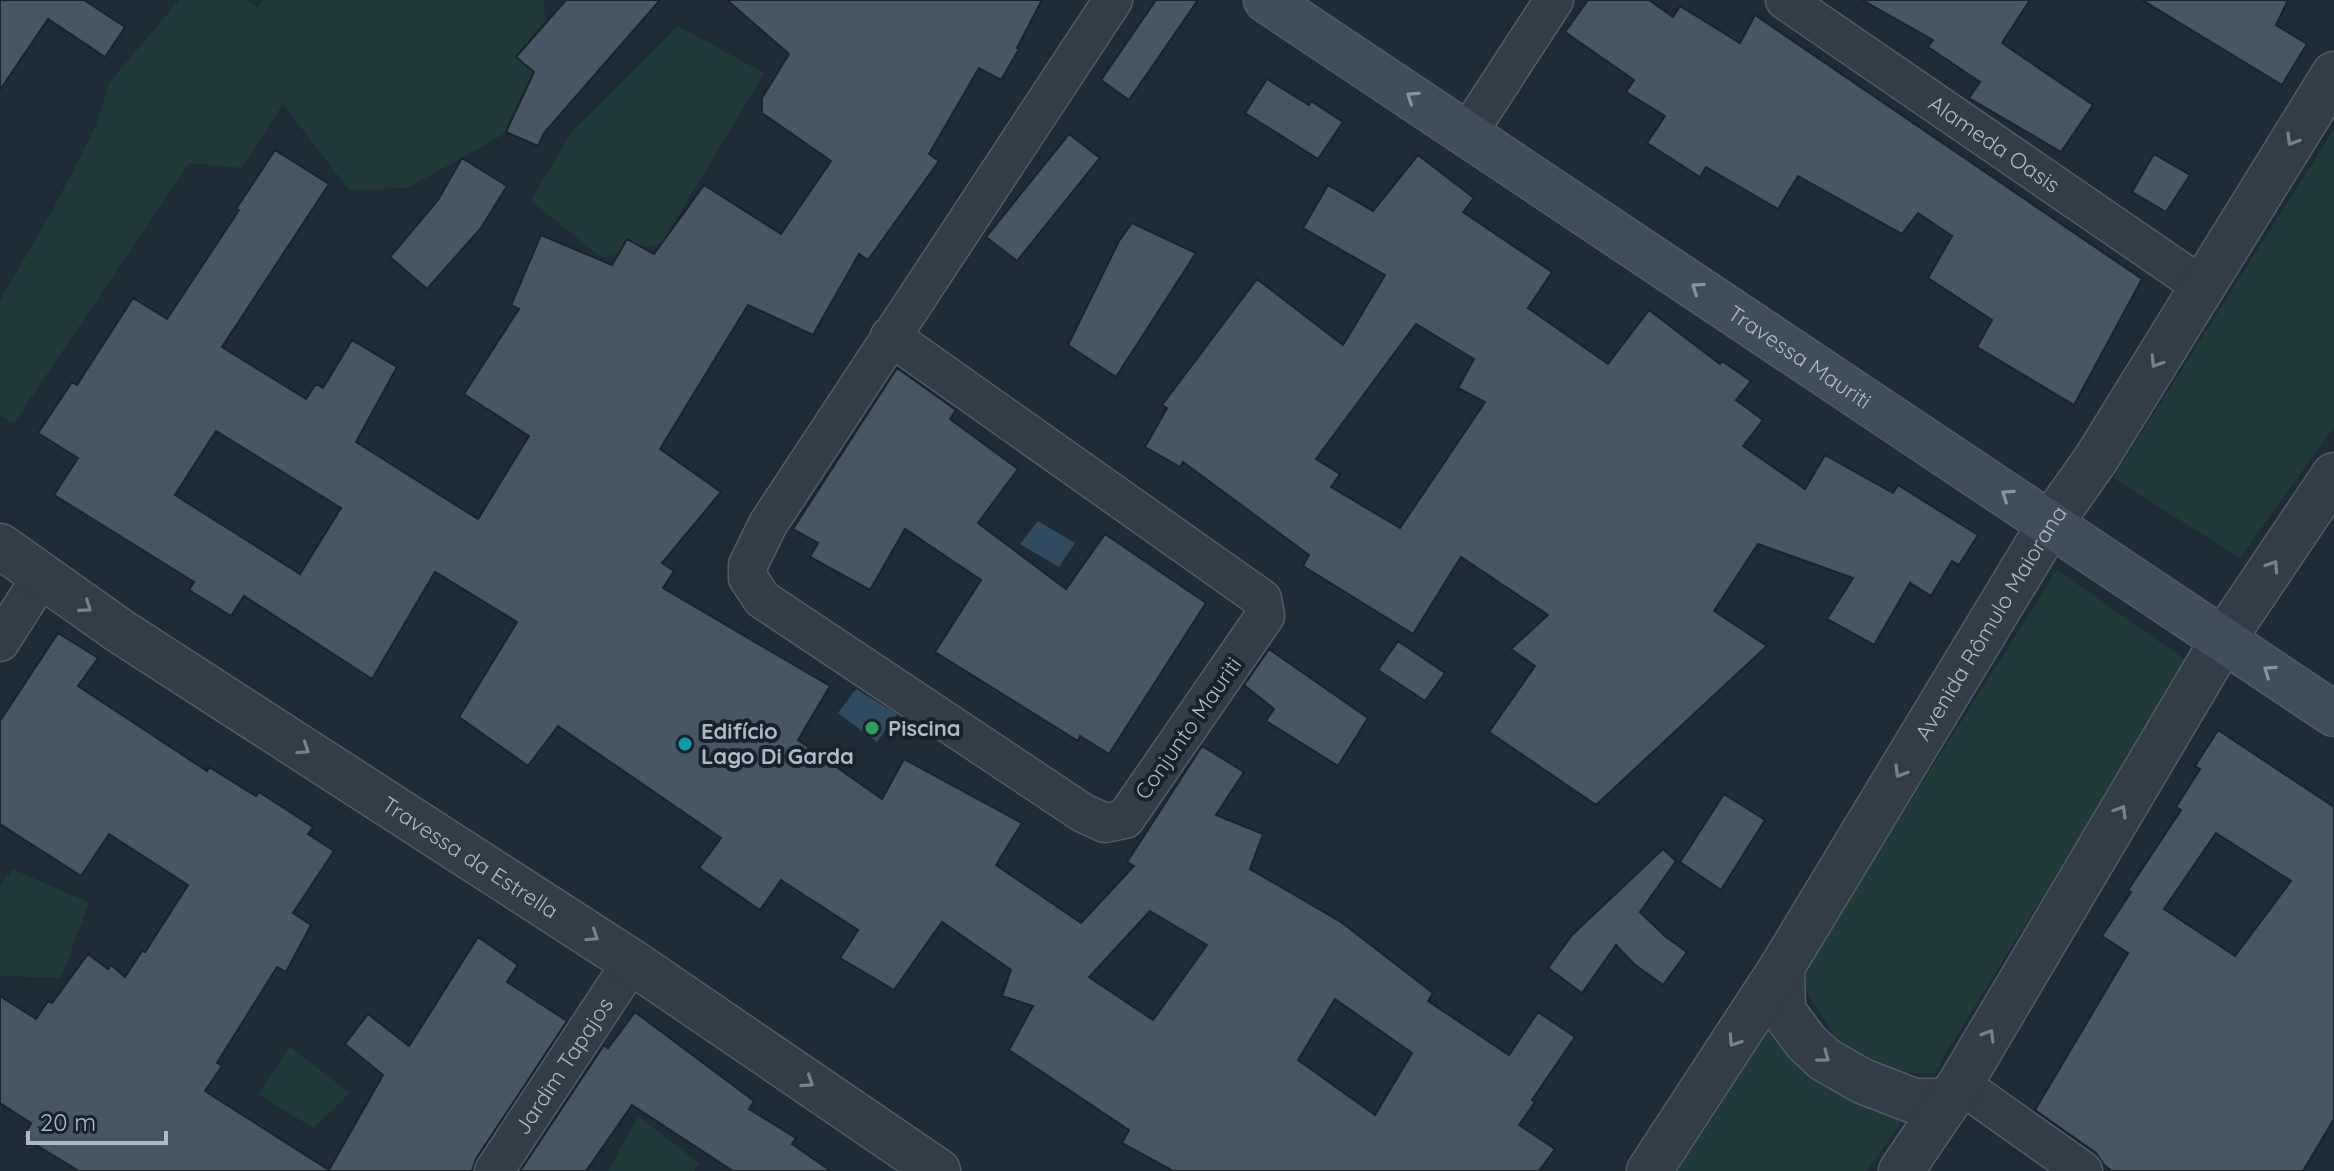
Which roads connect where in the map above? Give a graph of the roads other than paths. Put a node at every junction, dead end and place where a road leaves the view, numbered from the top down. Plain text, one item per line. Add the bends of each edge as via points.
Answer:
1 (1113, 0) edge
2 (1266, 0) edge
3 (1554, 0) edge
4 (1785, 0) edge
5 (2334, 74) edge
6 (1467, 134) junction
7 (2203, 287) junction
8 (890, 336) junction
9 (2334, 475) edge
10 (2050, 524) junction
11 (0, 546) edge
12 (42, 576) junction
13 (2223, 640) junction
14 (0, 642) edge
15 (2334, 714) edge
16 (632, 962) junction
17 (1782, 967) junction
18 (1954, 1092) junction
19 (494, 1171) edge
20 (938, 1171) edge
21 (1649, 1171) edge
22 (1901, 1171) edge
23 (2083, 1171) edge

1 - 8 street, Conjunto Mauriti
6 -> 2 main road, Travessa Mauriti
3 - 6 street
4 - 7 street, Alameda Oasis
5 -> 7 street, Avenida Rômulo Maiorana
10 -> 6 main road, Travessa Mauriti
7 -> 10 street, Avenida Rômulo Maiorana
8 - 8 street, Conjunto Mauriti via 768,524 748,565 748,578 762,599 1083,813 1105,823 1125,819 1265,616 1262,599
13 -> 9 street
10 - 13 main road, Travessa Mauriti
10 -> 17 street, Avenida Rômulo Maiorana
11 - 12 street, Travessa da Estrella
12 - 14 street
12 -> 16 street, Travessa da Estrella
15 -> 13 main road, Travessa Mauriti
18 -> 13 street
16 - 19 street, Jardim Tapajos
16 -> 20 street, Travessa da Estrella
17 -> 18 street via 1783,1011 1824,1059 1914,1101
17 -> 21 street, Avenida Rômulo Maiorana
18 - 22 street
18 - 23 street

